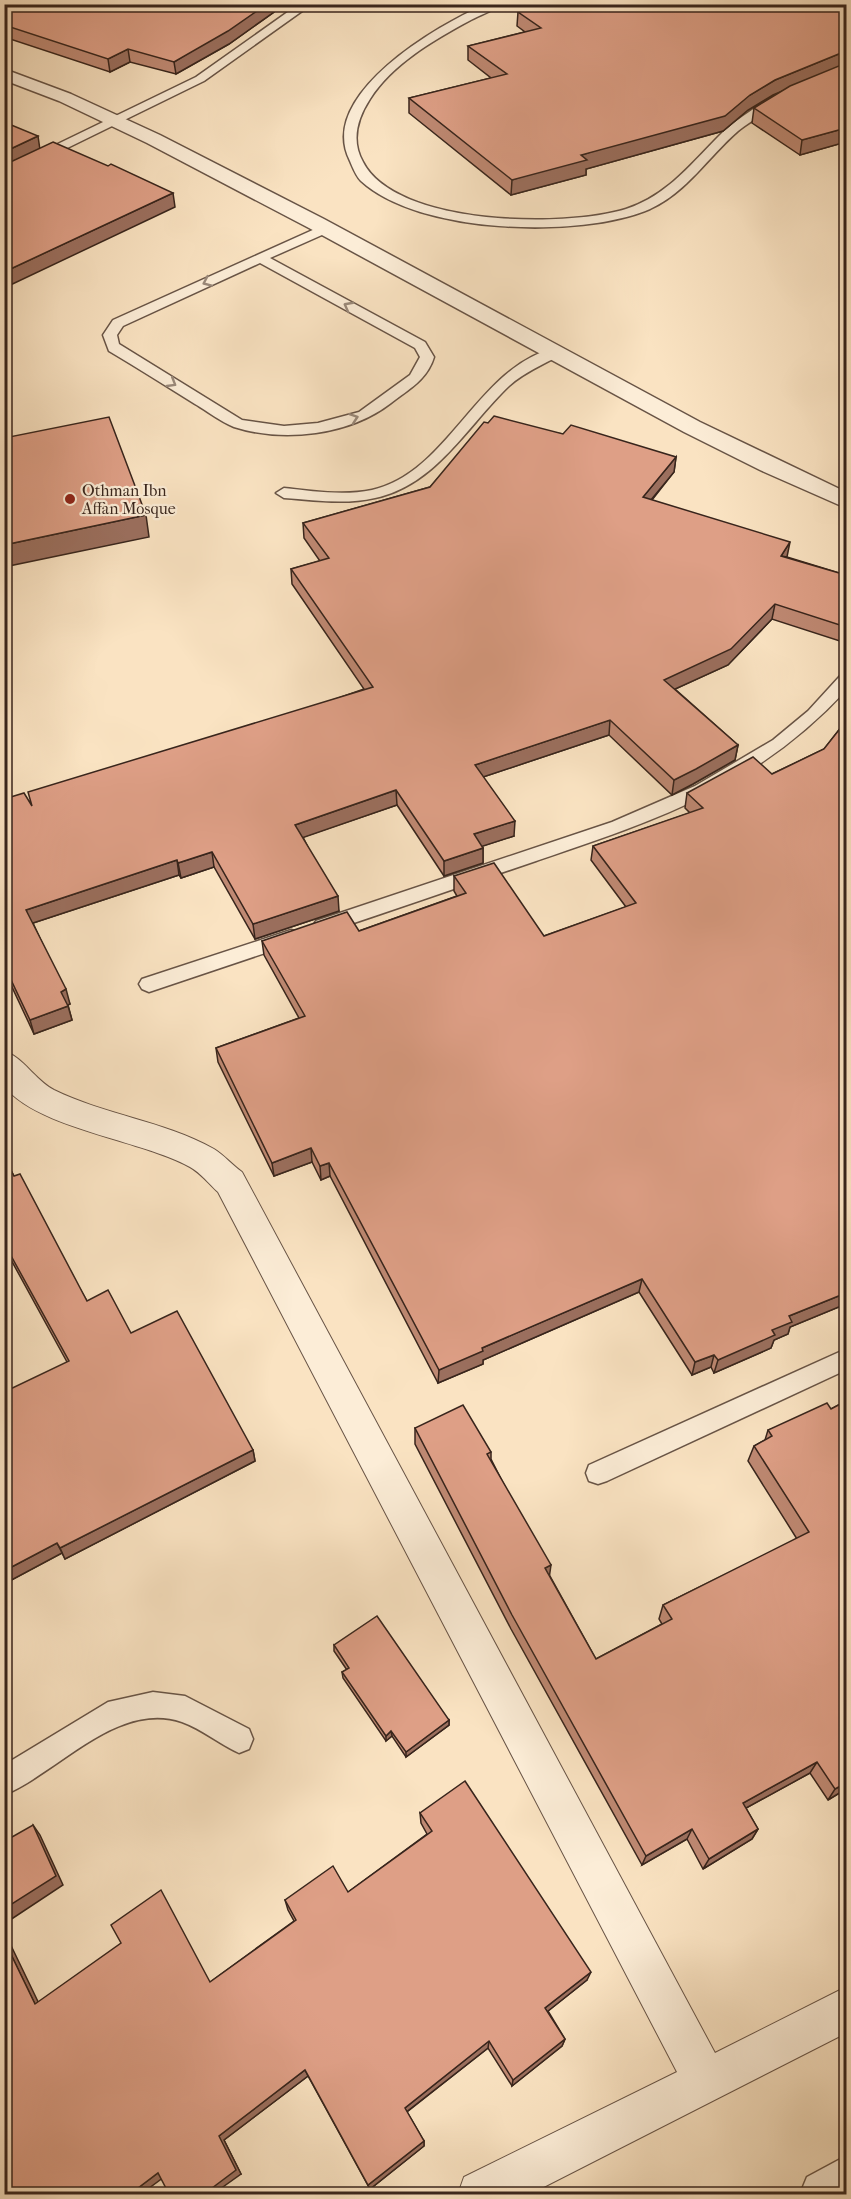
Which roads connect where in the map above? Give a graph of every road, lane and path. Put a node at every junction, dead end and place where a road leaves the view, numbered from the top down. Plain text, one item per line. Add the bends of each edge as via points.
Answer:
1 (307, 4) edge
2 (496, 4) edge
3 (4, 74) edge
4 (785, 95) edge
5 (117, 121) junction
6 (4, 175) edge
7 (326, 228) junction
8 (260, 258) junction
9 (555, 352) junction
10 (284, 493) dead end
11 (846, 501) edge
12 (846, 680) edge
13 (149, 984) dead end
14 (4, 1063) edge
15 (846, 1359) edge
16 (598, 1473) dead end
17 (239, 1739) dead end
18 (4, 1781) edge
19 (846, 2008) edge
20 (706, 2082) junction
21 (846, 2181) edge
22 (481, 2194) edge
23 (824, 2194) edge

1 - 5 lane via 200,79
2 - 4 lane via 424,42 375,85 356,112 349,135 351,157 365,178 386,192 462,219 496,222 572,222 629,212 683,184 725,137
3 - 5 street via 45,87
5 - 6 lane
5 - 7 street
7 - 8 lane
7 - 9 street
8 -> 8 lane via 118,323 112,329 110,343 237,423 272,429 321,426 365,414 416,379 425,368 427,357 420,345
9 - 10 lane via 506,381 428,464 406,480 383,491 351,496
9 - 11 street via 745,454
12 - 13 lane via 824,707 773,750 706,791 645,818
14 - 20 street via 40,1099 202,1159 230,1182
15 - 16 lane
17 - 18 lane via 186,1709 153,1705 117,1711
19 - 20 street
20 - 22 street
21 - 23 street

